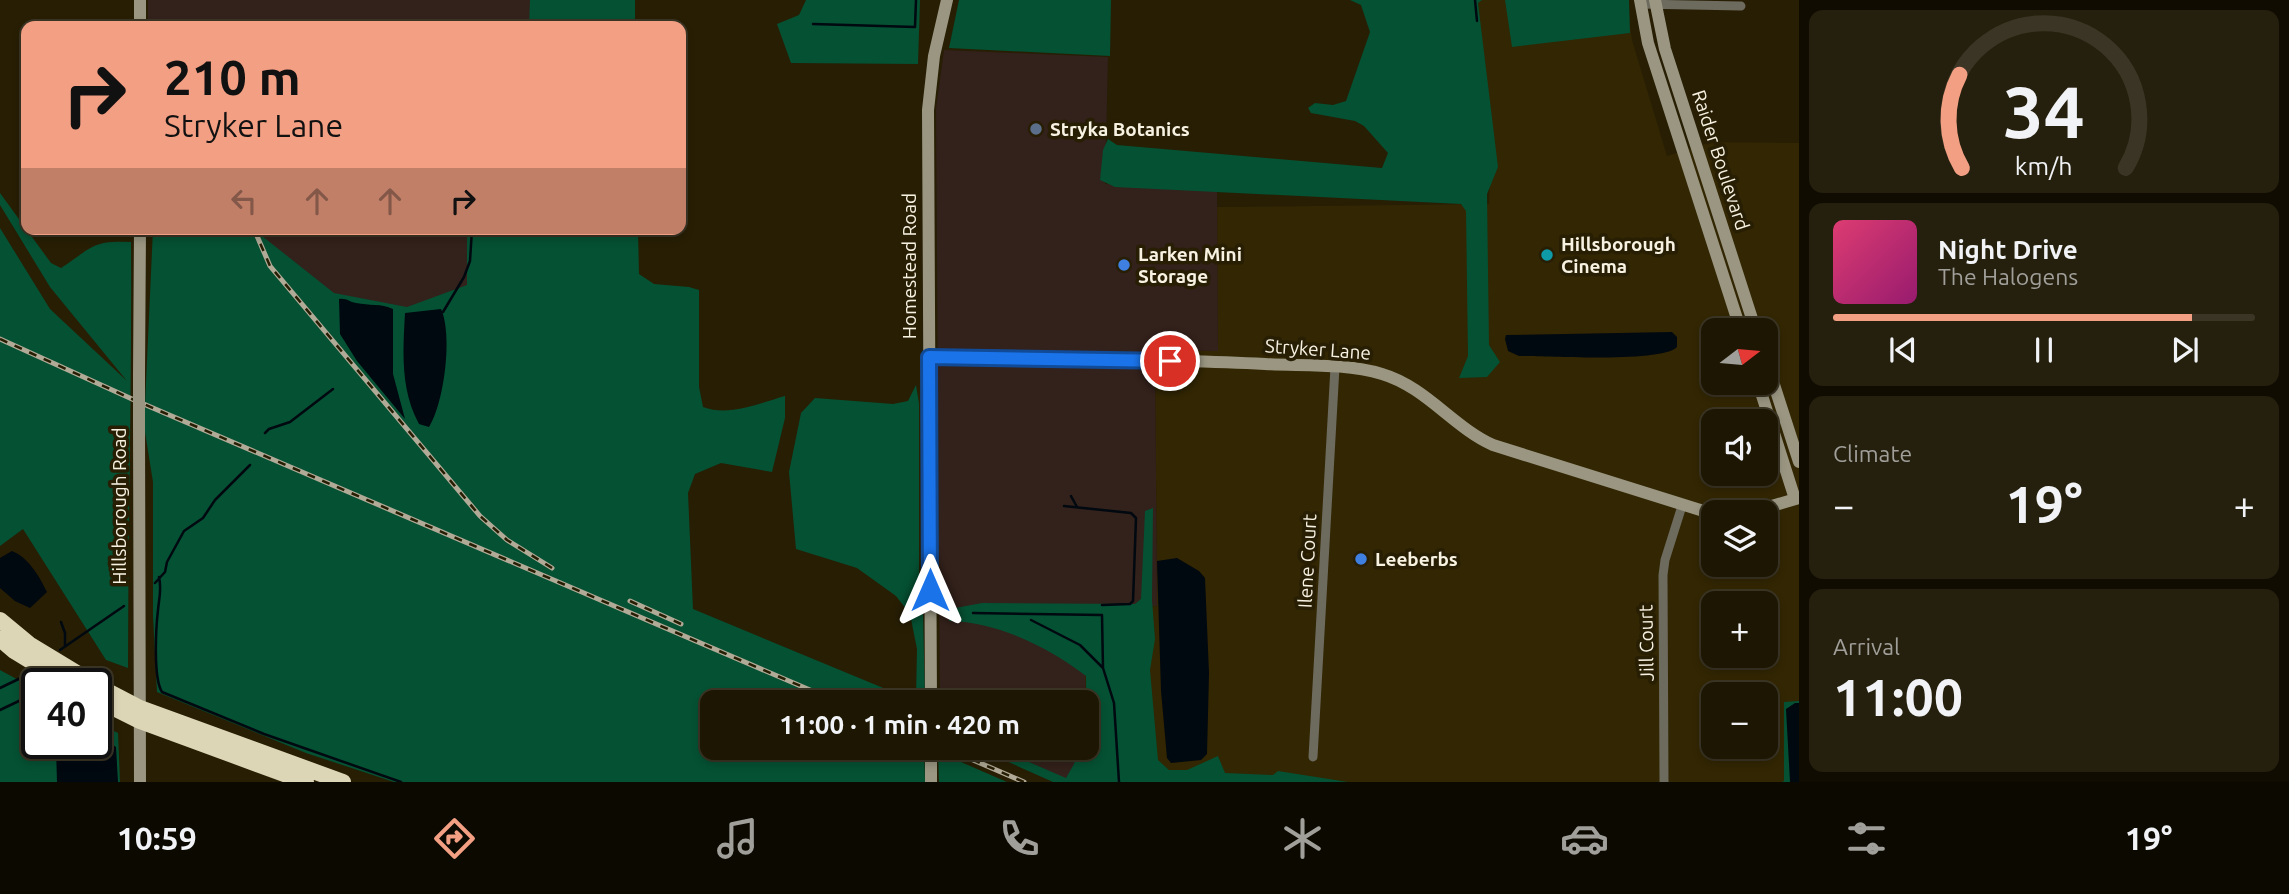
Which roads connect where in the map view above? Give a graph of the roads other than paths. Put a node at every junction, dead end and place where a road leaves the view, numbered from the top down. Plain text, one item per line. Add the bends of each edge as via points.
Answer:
1 (140, 0) edge
2 (947, 0) edge
3 (1640, 2) edge
4 (1655, 2) edge
5 (1741, 6) dead end
6 (140, 21) edge
7 (140, 235) edge
8 (1737, 318) edge
9 (1752, 318) edge
10 (929, 357) junction
11 (1335, 367) junction
12 (1762, 396) edge
13 (1778, 396) edge
14 (1799, 462) edge
15 (1797, 498) edge
16 (1778, 504) edge
17 (1682, 506) junction
18 (1701, 511) edge
19 (0, 620) edge
20 (0, 639) edge
21 (42, 668) edge
22 (68, 668) edge
23 (931, 690) edge
24 (112, 696) edge
25 (112, 704) edge
26 (140, 714) junction
27 (1313, 757) dead end
28 (931, 760) edge
29 (140, 782) edge
30 (306, 782) edge
31 (343, 782) edge
32 (931, 782) edge
33 (1664, 782) edge

1 - 6 street
2 - 10 street, Homestead Road via 928,110
3 - 4 street
3 - 8 street, Raider Boulevard via 1658,76
4 - 5 street
4 - 9 street, Raider Boulevard via 1665,49
7 - 26 street, Hillsborough Road, bridge
10 - 11 street, Stryker Lane
10 - 23 street, Homestead Road
11 - 17 street, Stryker Lane via 1396,379 1493,445
11 - 27 street, Ilene Court
12 - 15 street
13 - 14 street
15 - 16 street
17 - 18 street, Stryker Lane
17 - 33 street, Jill Court via 1663,575
19 - 22 highway
20 - 21 highway
24 - 26 highway
25 - 26 highway
26 - 29 street, Hillsborough Road
26 - 30 highway
26 - 31 highway
28 - 32 street

